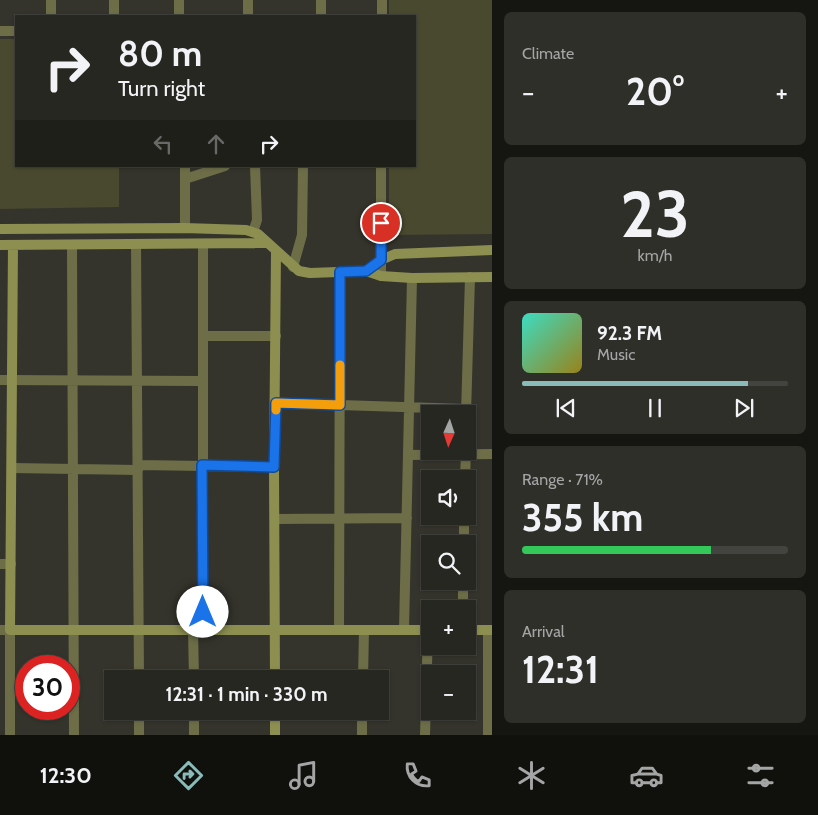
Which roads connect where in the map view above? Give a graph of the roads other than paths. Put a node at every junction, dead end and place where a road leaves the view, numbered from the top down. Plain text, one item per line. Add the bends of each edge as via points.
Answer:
1 (51, 0) edge
2 (114, 0) edge
3 (179, 0) edge
4 (248, 0) edge
5 (321, 0) edge
6 (382, 0) edge
7 (51, 15) edge
8 (114, 15) edge
9 (179, 15) edge
10 (248, 15) edge
11 (321, 15) edge
12 (382, 15) edge
13 (15, 31) edge
14 (0, 32) edge
15 (185, 167) edge
16 (222, 167) edge
17 (255, 167) edge
18 (303, 167) edge
19 (381, 167) edge
20 (185, 179) junction
21 (185, 228) junction
22 (0, 229) edge
23 (253, 232) junction
24 (266, 243) junction
25 (136, 244) junction
26 (203, 244) junction
27 (0, 245) edge
28 (13, 245) junction
29 (72, 245) junction
30 (492, 250) edge
31 (276, 252) junction
32 (381, 260) junction
33 (294, 267) junction
34 (366, 271) junction
35 (340, 272) junction
36 (381, 276) junction
37 (470, 277) junction
38 (412, 278) junction
39 (492, 278) edge
40 (203, 336) junction
41 (276, 336) junction
42 (0, 380) edge
43 (12, 380) junction
44 (72, 380) junction
45 (137, 380) junction
46 (203, 381) junction
47 (276, 403) junction
48 (340, 405) junction
49 (466, 405) edge
50 (410, 407) junction
51 (421, 408) edge
52 (476, 453) edge
53 (492, 454) edge
54 (408, 455) junction
55 (421, 455) edge
56 (202, 465) junction
57 (138, 467) junction
58 (274, 467) junction
59 (12, 468) junction
60 (73, 470) junction
61 (407, 518) junction
62 (276, 519) junction
63 (340, 519) junction
64 (5, 564) edge
65 (5, 630) edge
66 (74, 630) junction
67 (138, 630) junction
68 (198, 630) junction
69 (275, 630) junction
70 (339, 630) junction
71 (364, 630) junction
72 (404, 630) junction
73 (421, 630) edge
74 (476, 630) edge
75 (490, 630) edge
76 (428, 655) edge
77 (138, 670) edge
78 (195, 670) edge
79 (275, 670) edge
80 (363, 670) edge
81 (5, 720) edge
82 (139, 720) edge
83 (194, 720) edge
84 (275, 720) edge
85 (362, 720) edge
86 (489, 734) edge
87 (10, 735) edge
88 (74, 735) edge
89 (139, 735) edge
90 (194, 735) edge
91 (275, 735) edge
92 (362, 735) edge
93 (425, 735) edge

1 - 7 street
2 - 8 street
3 - 9 street
4 - 10 street
5 - 11 street
6 - 12 street
13 - 14 street
15 - 20 street
16 - 20 street
17 - 23 street via 256,220
18 - 33 street via 302,235
19 - 32 street
20 - 21 street
21 - 22 street
21 - 23 street
23 - 24 street
24 - 26 street
24 - 31 street
25 - 26 street
25 - 29 street
25 - 45 street
26 - 40 street
27 - 28 street
28 - 29 street
28 - 43 street
29 - 44 street
30 - 32 street via 395,254
31 - 33 street
31 - 41 street
32 - 34 street
32 - 36 street
33 - 35 street via 310,273
34 - 35 street
34 - 36 street
35 - 48 street
36 - 38 street
37 - 38 street
37 - 39 street
37 - 49 street
38 - 50 street
40 - 41 street
40 - 46 street
41 - 47 street
42 - 43 street
43 - 44 street
43 - 59 street
44 - 45 street
44 - 60 street
45 - 46 street
45 - 57 street
46 - 56 street
47 - 48 street
47 - 58 street
48 - 50 street
48 - 63 street
50 - 51 street
50 - 54 street
52 - 53 street
54 - 55 street
54 - 61 street
56 - 57 street
56 - 58 street
56 - 68 street
57 - 60 street
57 - 67 street
58 - 62 street
59 - 60 street
59 - 64 street
60 - 66 street
61 - 63 street
61 - 72 street
62 - 63 street
62 - 69 street
63 - 70 street
64 - 65 street
65 - 66 street
65 - 81 street
66 - 67 street
66 - 88 street
67 - 68 street
67 - 77 street
68 - 69 street
68 - 78 street
69 - 70 street
69 - 79 street
70 - 71 street
71 - 72 street
71 - 80 street
72 - 73 street
74 - 75 street
75 - 86 street
76 - 93 street
81 - 87 street
82 - 89 street
83 - 90 street
84 - 91 street
85 - 92 street

